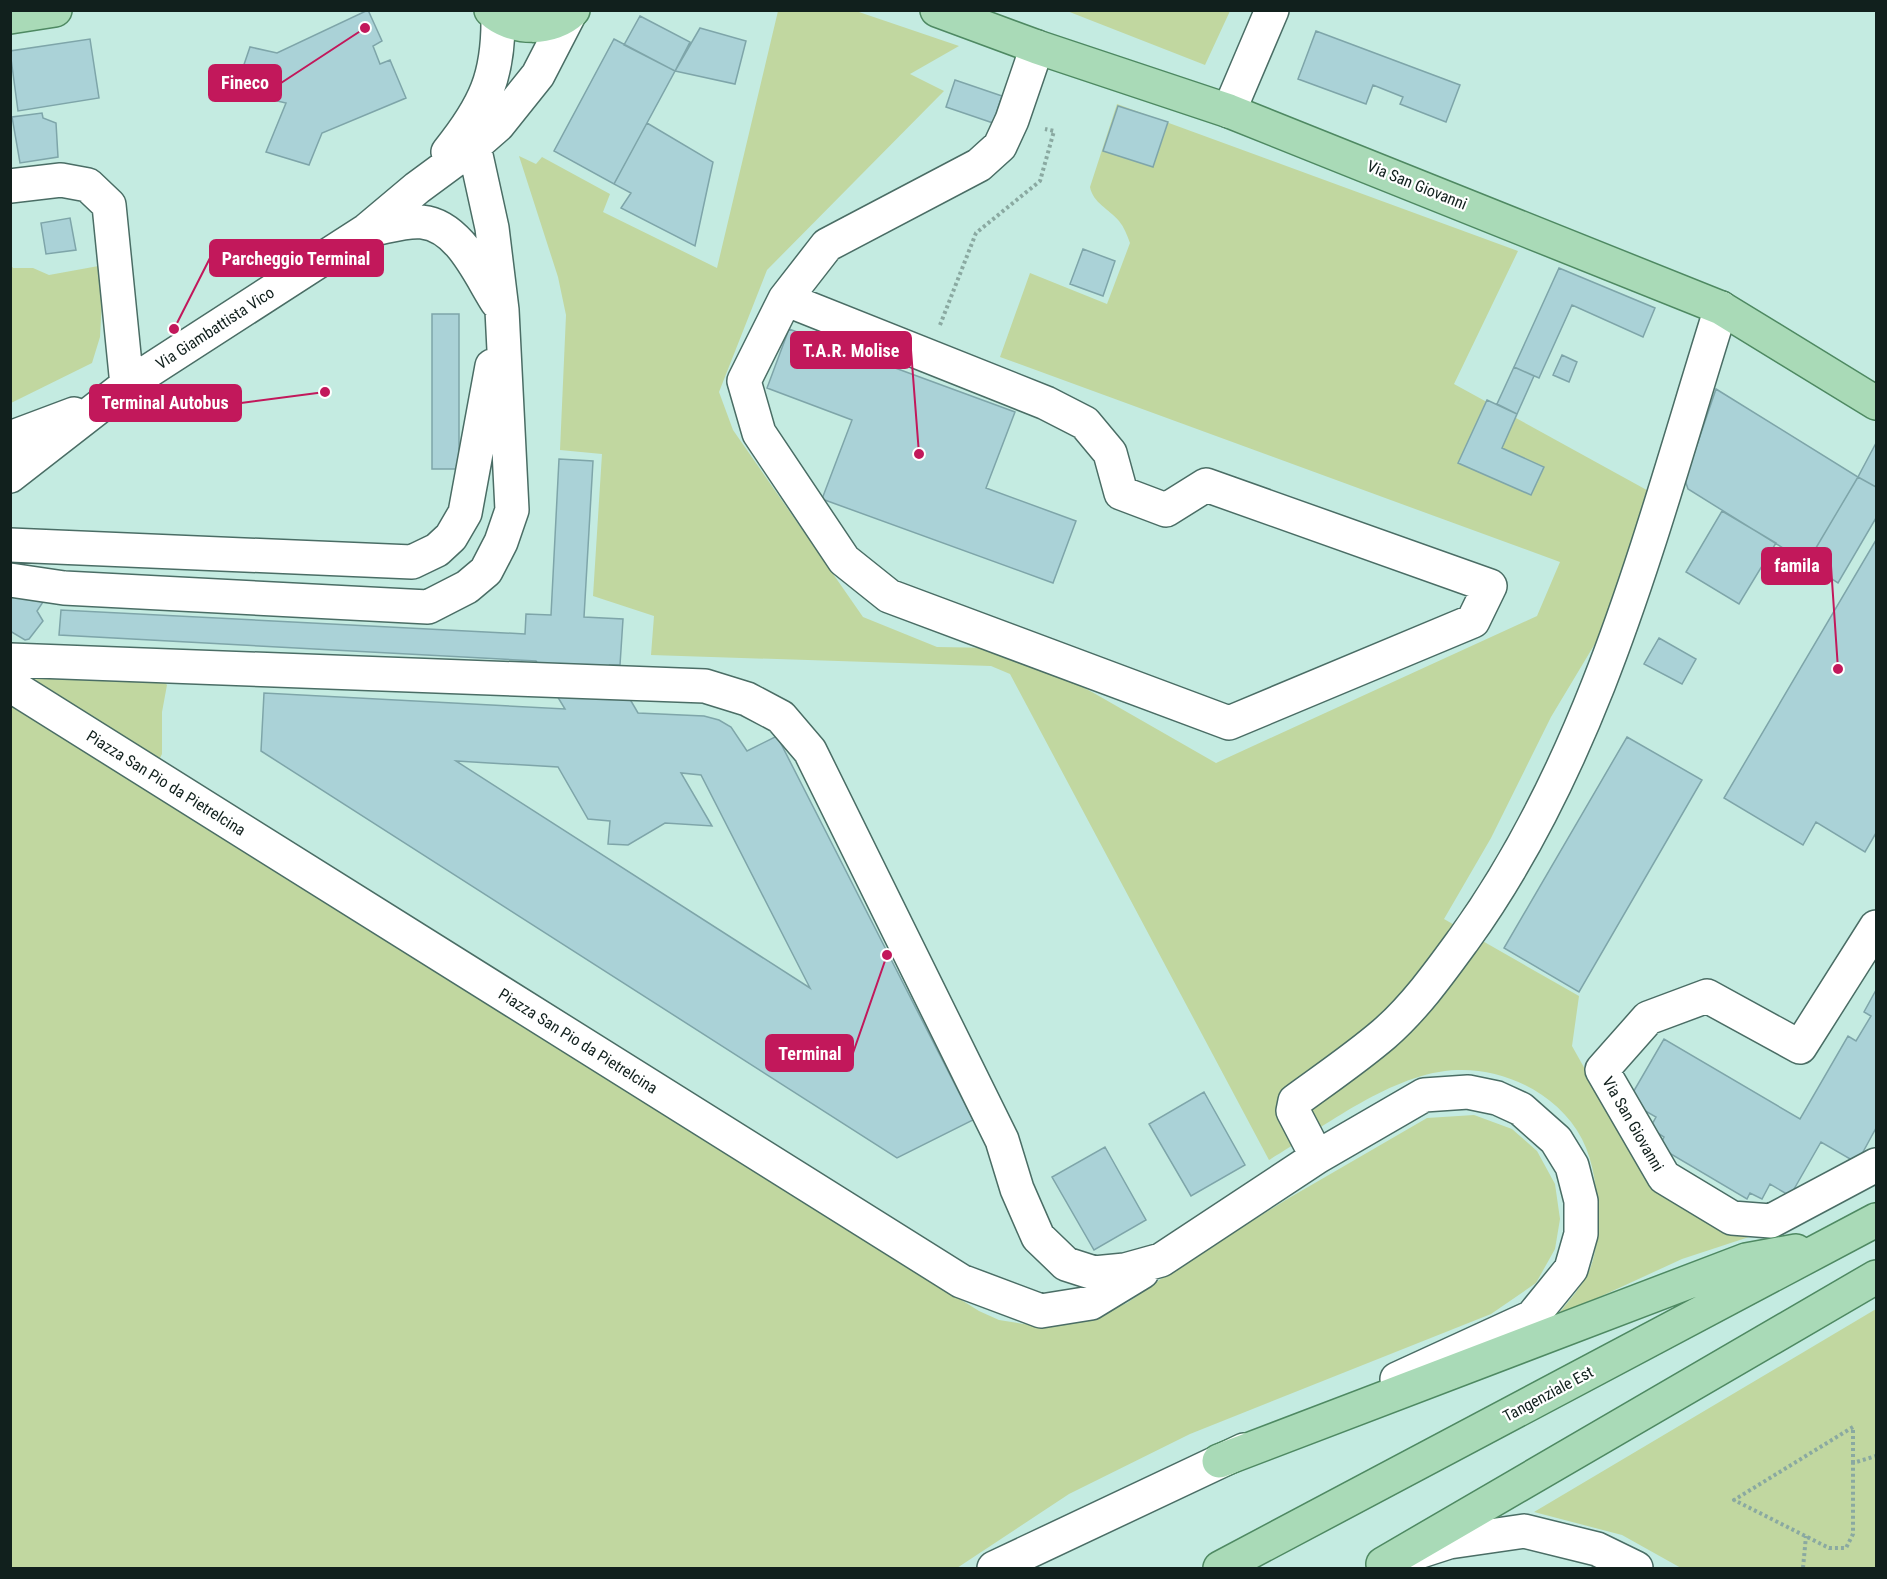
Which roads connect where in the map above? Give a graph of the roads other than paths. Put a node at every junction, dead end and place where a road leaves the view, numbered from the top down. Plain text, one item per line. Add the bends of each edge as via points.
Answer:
1 (55, 10) edge
2 (937, 10) edge
3 (1272, 10) edge
4 (572, 12) edge
5 (494, 13) edge
6 (10, 16) edge
7 (1037, 47) junction
8 (1229, 111) junction
9 (474, 146) junction
10 (10, 186) edge
11 (417, 188) junction
12 (367, 230) junction
13 (785, 299) junction
14 (1721, 308) junction
15 (502, 310) junction
16 (127, 385) junction
17 (1876, 403) edge
18 (101, 404) junction
19 (10, 438) edge
20 (10, 476) edge
21 (10, 545) edge
22 (10, 580) edge
23 (10, 660) edge
24 (10, 685) edge
25 (1876, 927) edge
26 (1317, 1157) junction
27 (1876, 1165) edge
28 (1876, 1220) edge
29 (1825, 1246) junction
30 (1161, 1260) junction
31 (1876, 1277) edge
32 (1219, 1461) junction
33 (1379, 1566) edge
34 (994, 1569) edge
35 (1220, 1569) edge
36 (1636, 1569) edge

1 - 6 main road
2 - 7 main road, Via San Giovanni
3 - 8 street
4 - 5 main road via 547,24 531,25 512,22
4 - 9 street, Via Giambattista Vico via 531,84 498,125
5 - 11 street, Via Giambattista Vico via 494,75 465,132
7 - 8 main road, Via San Giovanni
7 - 13 street via 1000,146 979,165 827,245
8 - 14 main road, Via San Giovanni
9 - 11 street, Via Giambattista Vico
9 - 15 street via 492,228
10 - 16 street via 60,180 88,185 109,205
11 - 12 street, Via Giambattista Vico
12 - 15 street via 422,222 445,231 463,248
12 - 16 street, Via Giambattista Vico
13 - 13 street via 744,381 759,433 844,560 889,596 1229,723 1473,621 1490,586 1206,485 1167,510 1121,493 1110,453 1085,423 1046,403
14 - 17 main road, Via San Giovanni
14 - 26 street via 1614,647 1539,820 1482,914 1431,984 1385,1034 1295,1101 1293,1112
15 - 21 street via 465,513 456,530 437,550 412,562
15 - 22 street via 512,510 486,571 467,586 428,607 64,588
16 - 18 street, Via Giambattista Vico
18 - 19 street, Via Giambattista Vico
18 - 20 street, Via Giambattista Vico
23 - 30 street via 705,686 747,699 781,717 810,751 1002,1140 1038,1237 1066,1264 1094,1273
24 - 30 street, Piazza San Pio da Pietrelcina via 961,1281 1041,1311 1091,1303
25 - 27 street, Via San Giovanni via 1800,1047 1707,996 1648,1018 1602,1070 1664,1177 1732,1218 1771,1221
26 - 30 street, Piazza San Pio da Pietrelcina
26 - 32 street, Piazza San Pio da Pietrelcina via 1424,1095 1468,1092 1497,1098 1521,1109 1556,1140 1572,1166 1581,1201 1581,1234 1571,1269 1532,1317
28 - 29 main road, Tangenziale Est
29 - 32 main road via 1746,1260
29 - 35 main road, Tangenziale Est
31 - 33 main road
32 - 34 street, Piazza San Pio da Pietrelcina
33 - 36 street via 1449,1542 1524,1531 1597,1549

